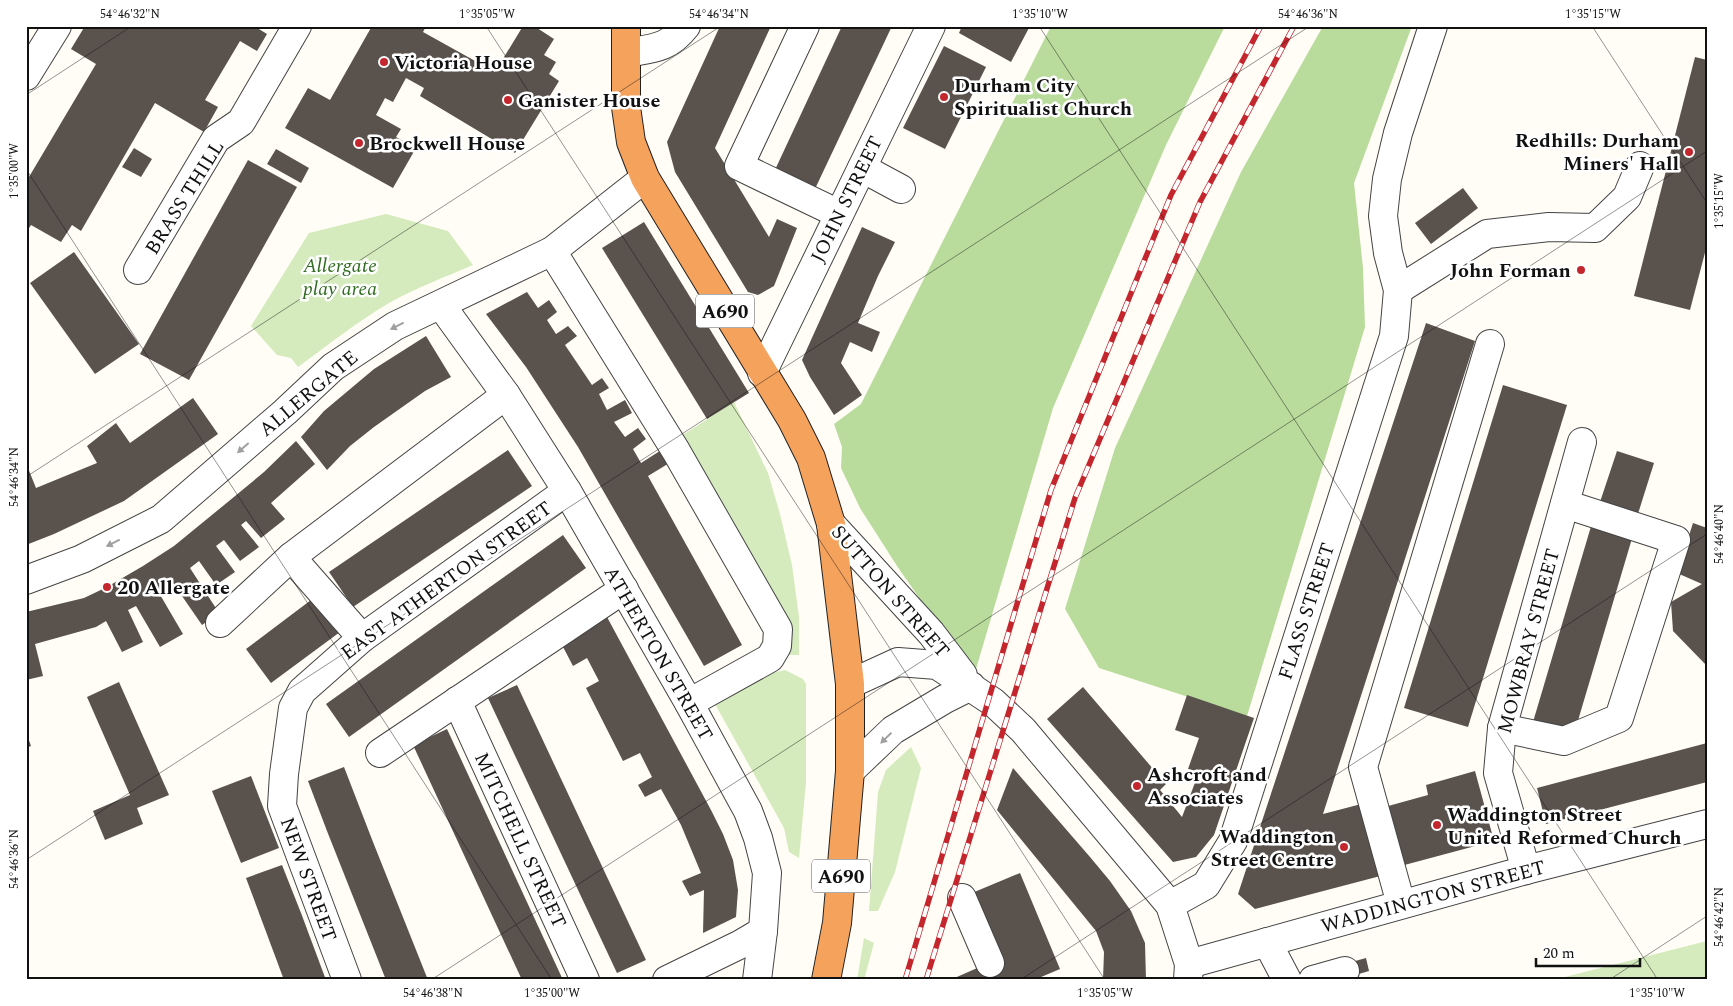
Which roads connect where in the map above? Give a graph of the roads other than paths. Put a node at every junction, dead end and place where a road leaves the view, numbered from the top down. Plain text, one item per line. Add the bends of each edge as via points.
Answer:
1 (57, 26) edge
2 (297, 26) edge
3 (626, 26) edge
4 (686, 26) edge
5 (805, 26) edge
6 (930, 26) edge
7 (1433, 26) edge
8 (626, 53) junction
9 (26, 76) edge
10 (1640, 166) dead end
11 (862, 168) junction
12 (644, 178) junction
13 (901, 189) dead end
14 (839, 214) junction
15 (552, 251) junction
16 (138, 270) dead end
17 (1398, 290) junction
18 (441, 305) junction
19 (1490, 344) dead end
20 (762, 372) junction
21 (506, 395) junction
22 (1582, 442) dead end
23 (567, 491) junction
24 (1565, 504) junction
25 (831, 524) junction
26 (291, 557) junction
27 (26, 580) edge
28 (624, 589) junction
29 (220, 623) dead end
30 (362, 638) junction
31 (850, 684) junction
32 (971, 686) junction
33 (458, 701) junction
34 (689, 702) junction
35 (1502, 728) junction
36 (287, 746) joint
37 (380, 753) dead end
38 (850, 771) junction
39 (1707, 824) edge
40 (1526, 870) junction
41 (962, 898) dead end
42 (1401, 904) junction
43 (1170, 905) junction
44 (763, 931) junction
45 (1267, 942) junction
46 (990, 963) dead end
47 (1189, 972) edge
48 (1345, 972) dead end
49 (347, 980) edge
50 (585, 980) edge
51 (667, 980) edge
52 (757, 980) edge
53 (826, 980) edge
54 (1287, 980) edge
55 (1314, 980) edge

1 - 9 street
2 - 16 street, BRASS THILL via 241,122 216,140
3 - 8 highway, A690
4 - 8 street via 666,45
5 - 14 street via 738,166
6 - 11 street, JOHN STREET
7 - 17 street via 1398,133 1387,179 1383,216
8 - 12 highway, A690 via 626,107 631,142
10 - 17 street via 1627,197 1595,228 1549,226 1487,234
11 - 13 street
11 - 14 street, JOHN STREET
12 - 15 street, ALLERGATE
12 - 20 highway, SUTTON STREET / A690
14 - 20 street, JOHN STREET
15 - 18 street, ALLERGATE
15 - 34 street via 676,451 778,629 777,646 770,658
17 - 43 street, FLASS STREET via 1394,336 1233,841 1206,885
18 - 21 street, ATHERTON STREET
18 -> 27 street, ALLERGATE via 396,326 333,367 161,519 82,559
19 - 42 street via 1363,767
20 - 25 highway, SUTTON STREET / A690 via 811,458
21 - 23 street, ATHERTON STREET
21 - 26 street
22 - 24 street, MOWBRAY STREET
23 - 28 street, ATHERTON STREET
23 - 30 street, EAST ATHERTON STREET
24 - 35 street, MOWBRAY STREET
24 - 35 street via 1676,540 1620,718 1564,740
25 - 31 highway, A690
25 - 32 street, SUTTON STREET via 931,633
26 - 29 street
26 - 30 street
28 - 33 street
28 - 34 street, ATHERTON STREET
30 - 36 street, EAST ATHERTON STREET via 302,691 293,708
31 - 32 street, SUTTON STREET via 898,662 937,664
31 - 38 highway, A690
32 -> 38 street via 893,730
32 - 43 street, SUTTON STREET via 1023,730
33 - 37 street
33 - 50 street, MITCHELL STREET
34 - 44 street, ATHERTON STREET via 748,811 758,838 767,873
35 - 40 street, MOWBRAY STREET via 1498,773
36 - 49 street, NEW STREET via 282,806
38 - 53 highway, A690 via 837,923
39 - 40 street, WADDINGTON STREET
40 - 42 street, WADDINGTON STREET
41 - 46 street
42 - 45 street, WADDINGTON STREET
43 - 47 street, SUTTON STREET
44 - 51 street
44 - 52 street, ATHERTON STREET
45 - 47 street, WADDINGTON STREET
45 - 54 street
48 - 55 street

